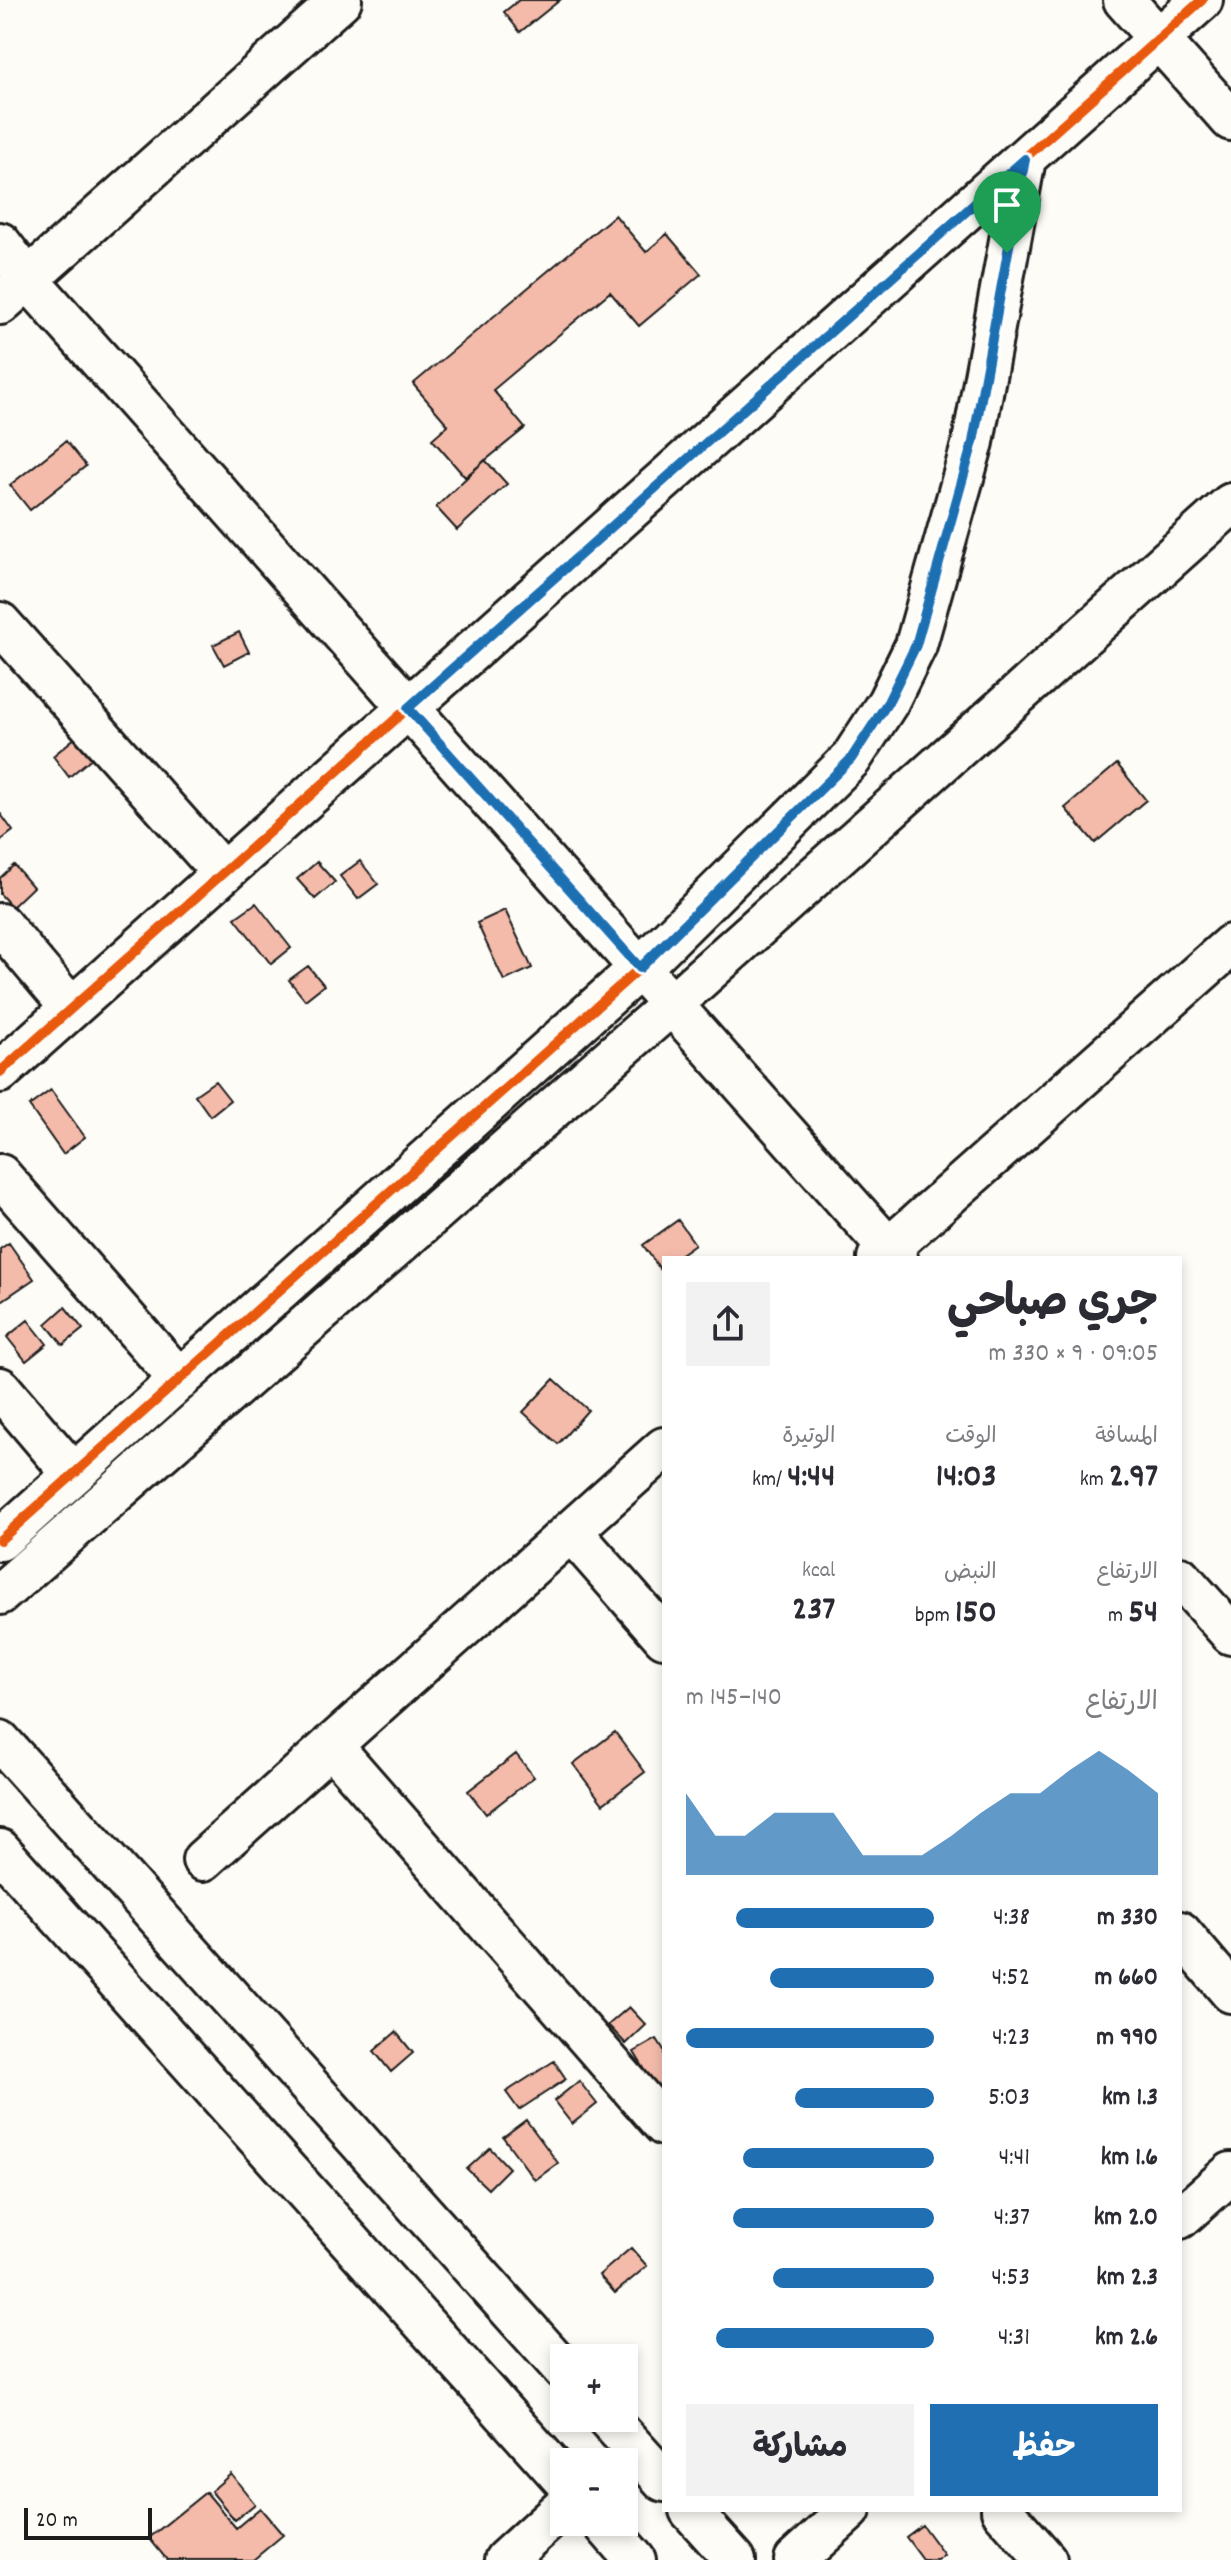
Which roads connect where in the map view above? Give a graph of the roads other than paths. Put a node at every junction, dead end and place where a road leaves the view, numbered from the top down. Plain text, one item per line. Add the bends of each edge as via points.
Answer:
1 (341, 0) edge
2 (1124, 0) edge
3 (1202, 0) edge
4 (1158, 39) junction
5 (1231, 120) edge
6 (1025, 159) junction
7 (0, 243) edge
8 (14, 291) edge
9 (1231, 504) edge
10 (0, 623) edge
11 (408, 708) junction
12 (222, 872) junction
13 (0, 924) edge
14 (1231, 945) edge
15 (640, 968) junction
16 (672, 1004) junction
17 (71, 1008) junction
18 (0, 1072) edge
19 (0, 1175) edge
20 (888, 1255) edge
21 (180, 1380) junction
22 (0, 1388) edge
23 (662, 1450) edge
24 (73, 1474) junction
25 (571, 1531) junction
26 (0, 1540) edge
27 (1182, 1579) edge
28 (0, 1594) edge
29 (1231, 1634) edge
30 (662, 1635) edge
31 (0, 1741) edge
32 (331, 1745) junction
33 (0, 1850) edge
34 (203, 1860) dead end
35 (1182, 1934) edge
36 (1231, 1992) edge
37 (662, 2123) edge
38 (1231, 2173) edge
39 (1182, 2216) edge
40 (550, 2354) edge
41 (620, 2432) edge
42 (550, 2464) edge
43 (662, 2479) edge
44 (692, 2512) edge
45 (848, 2512) edge
46 (1004, 2512) edge
47 (550, 2519) edge
48 (614, 2536) edge
49 (505, 2560) edge
50 (635, 2560) edge
51 (735, 2560) edge
52 (795, 2560) edge
53 (1046, 2560) edge

1 - 8 street
2 - 4 street
3 - 4 street
4 - 5 street
4 - 6 street
6 - 11 street
6 - 15 street via 973,442 916,645 851,759
7 - 8 street
8 - 11 street
9 - 16 street
10 - 12 street
11 - 12 street
11 - 15 street
12 - 17 street
13 - 17 street
14 - 20 street
15 - 16 street
15 - 21 street
16 - 20 street
16 - 28 street
17 - 18 street
19 - 21 street
21 - 24 street
22 - 24 street
23 - 25 street
24 - 26 street
25 - 30 street
25 - 32 street
27 - 29 street
31 - 40 street
32 - 34 street
32 - 37 street
33 - 42 street
35 - 36 street
38 - 39 street
41 - 43 street
44 - 51 street
45 - 52 street
46 - 53 street
47 - 49 street
48 - 50 street

